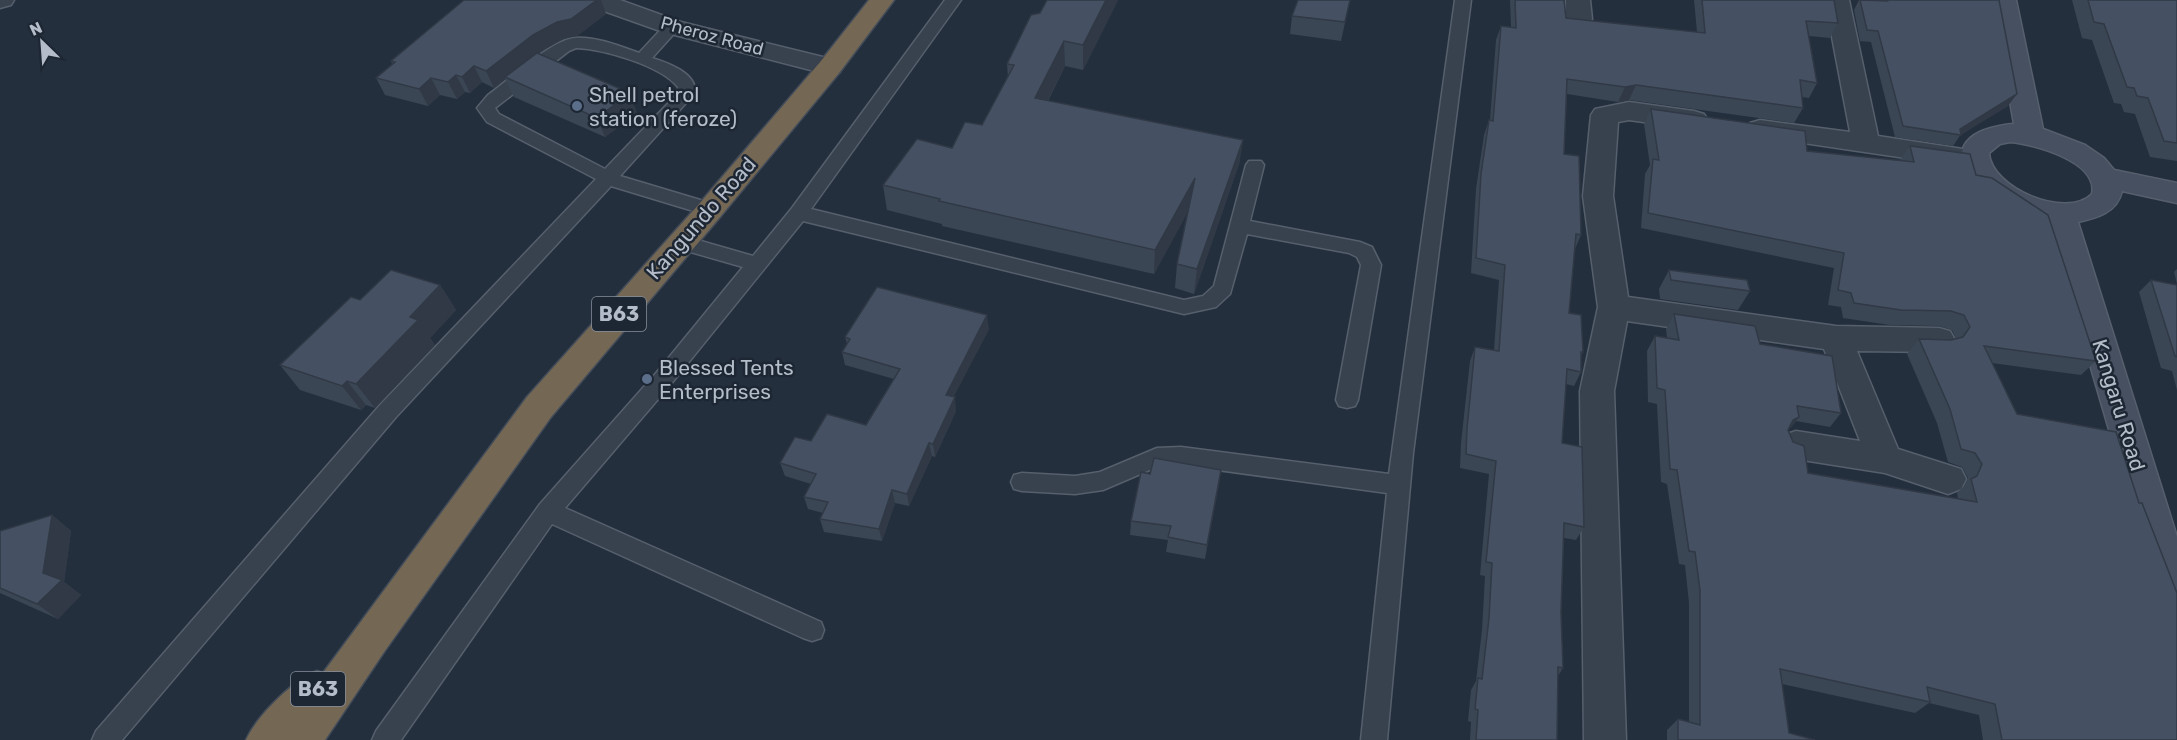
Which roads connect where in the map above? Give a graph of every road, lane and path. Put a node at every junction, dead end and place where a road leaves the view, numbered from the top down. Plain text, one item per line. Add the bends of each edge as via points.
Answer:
1 (596, 0) edge
2 (882, 0) edge
3 (953, 0) edge
4 (1462, 0) edge
5 (1838, 0) edge
6 (2004, 0) edge
7 (672, 27) junction
8 (642, 58) junction
9 (830, 67) junction
10 (2030, 134) junction
11 (1866, 144) junction
12 (1974, 160) junction
13 (1255, 165) dead end
14 (2104, 178) junction
15 (609, 179) junction
16 (2177, 193) edge
17 (710, 210) junction
18 (799, 213) junction
19 (2060, 213) junction
20 (1241, 225) junction
21 (680, 242) junction
22 (756, 264) junction
23 (1614, 307) junction
24 (1836, 338) junction
25 (1939, 340) edge
26 (1347, 400) dead end
27 (1796, 445) edge
28 (1885, 459) junction
29 (1948, 479) dead end
30 (1022, 482) dead end
31 (1399, 485) junction
32 (548, 512) junction
33 (2177, 597) edge
34 (812, 630) dead end
35 (370, 639) junction
36 (105, 740) edge
37 (267, 740) edge
38 (301, 740) edge
39 (386, 740) edge
40 (1374, 740) edge
41 (1605, 740) edge

1 - 7 street, Pheroz Road
2 - 9 highway, Kangundo Road / B63
3 - 18 lane
4 - 31 lane
5 - 11 street
6 - 10 main road
7 - 8 lane
7 - 9 street, Pheroz Road
8 - 15 lane via 676,75 688,90
8 - 15 lane via 575,43 563,47 486,108 493,118
9 - 17 highway, Kangundo Road / B63
10 - 12 main road via 1994,135 1982,140 1975,149
10 - 14 main road via 2082,155
11 - 12 street
11 - 23 street via 1629,111 1605,115 1598,196
12 - 19 main road via 1994,187 2013,199
13 - 20 lane
14 - 16 main road
14 - 19 main road via 2108,190 2105,201 2096,209
15 - 17 lane
15 - 36 lane via 388,411
17 - 21 highway, Kangundo Road / B63
18 - 20 lane via 1184,307 1209,302 1223,289
18 - 22 lane
19 - 33 main road, Kangaru Road
20 - 26 lane via 1365,252 1371,265
21 - 22 lane
21 - 35 highway, Kangundo Road / B63 via 539,407
22 - 32 lane
23 - 24 street
23 - 41 street via 1597,391
24 - 25 street
24 - 28 street
27 - 28 street
28 - 29 street
30 - 31 lane via 1075,485 1102,481 1157,457 1181,456
31 - 40 lane
32 - 34 lane
32 - 39 lane
35 - 37 highway, Kangundo Road / B63
35 - 38 highway, Kangundo Road / B63

